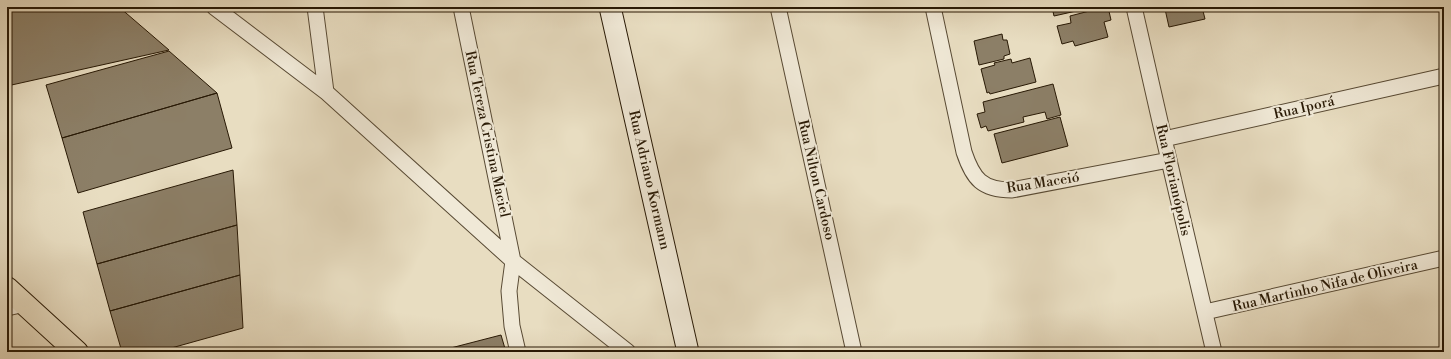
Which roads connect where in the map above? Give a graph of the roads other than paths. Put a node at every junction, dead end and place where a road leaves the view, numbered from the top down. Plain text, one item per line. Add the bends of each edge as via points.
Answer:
1 (214, 7) edge
2 (315, 7) edge
3 (461, 7) edge
4 (610, 7) edge
5 (778, 7) edge
6 (934, 7) edge
7 (1134, 7) edge
8 (1444, 76) edge
9 (326, 92) junction
10 (1164, 140) junction
11 (1169, 160) junction
12 (1444, 258) edge
13 (513, 261) junction
14 (7, 288) edge
15 (16, 306) edge
16 (1205, 312) junction
17 (77, 352) edge
18 (518, 352) edge
19 (628, 352) edge
20 (688, 352) edge
21 (854, 352) edge
22 (1214, 352) edge

1 - 9 street, Rua Tereza Cristina Maciel
2 - 9 street
3 - 13 street, Rua Tereza Cristina Maciel
4 - 20 street, Rua Adriano Kormann
5 - 21 street, Rua Nilton Cardoso
6 - 11 street, Rua Maceió via 964,152 972,170 982,183 996,189 1012,190
7 - 10 street, Rua Florianópolis
8 - 10 street, Rua Iporá
9 - 13 street, Rua Tereza Cristina Maciel
10 - 11 street, Rua Florianópolis
11 - 16 street, Rua Florianópolis
12 - 16 street, Rua Martinho Nifa de Oliveira
13 - 18 street via 509,291 512,326
13 - 19 street, Rua Tereza Cristina Maciel
14 - 15 main road
15 - 17 main road
16 - 22 street, Rua Florianópolis

